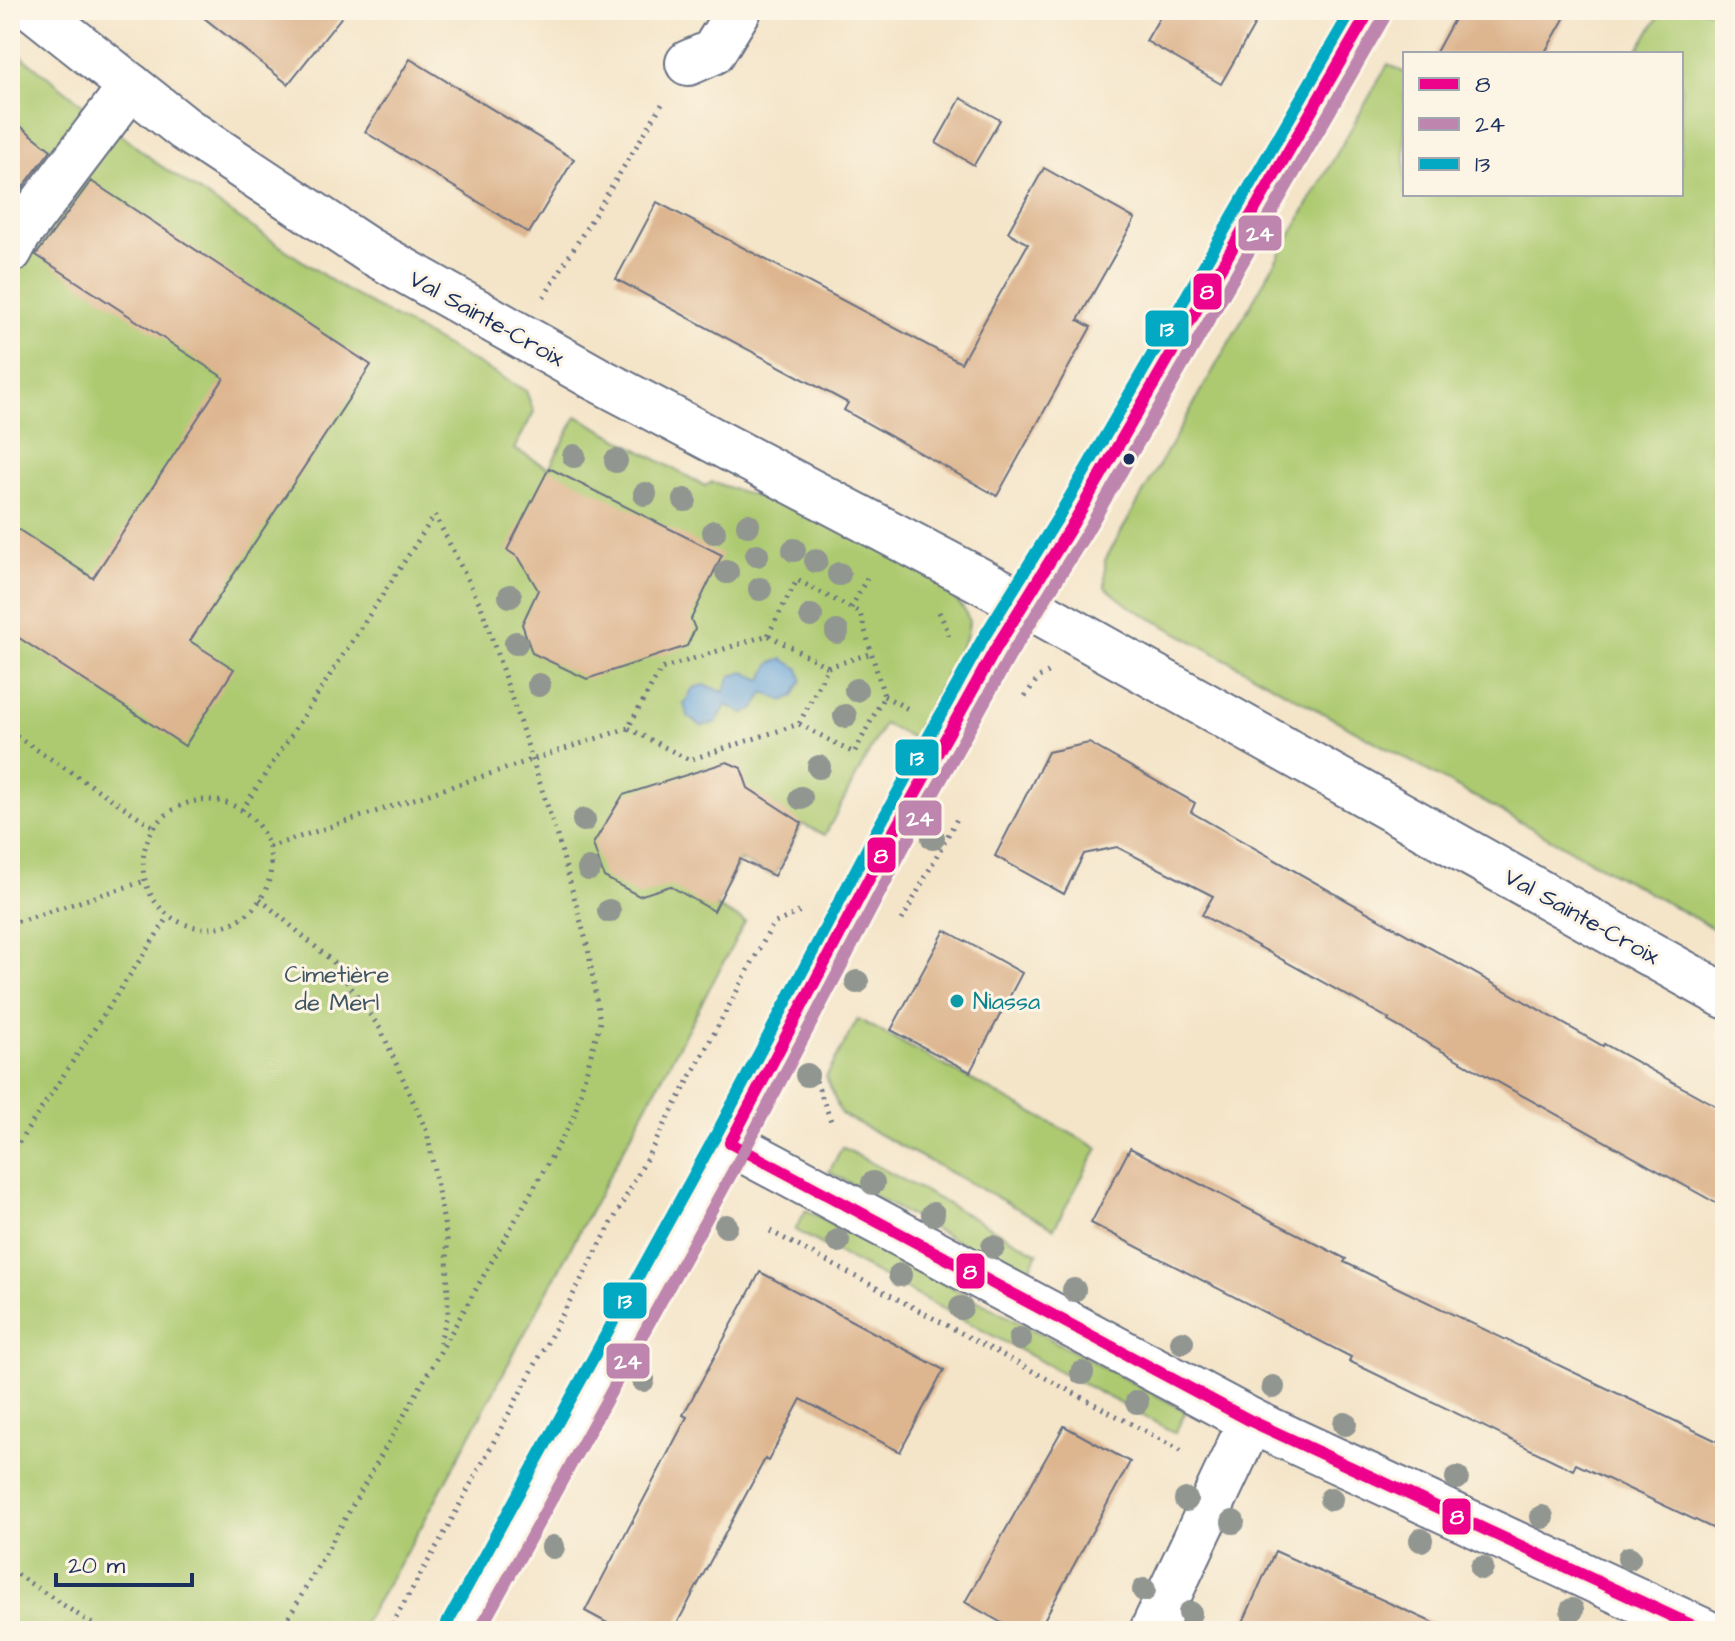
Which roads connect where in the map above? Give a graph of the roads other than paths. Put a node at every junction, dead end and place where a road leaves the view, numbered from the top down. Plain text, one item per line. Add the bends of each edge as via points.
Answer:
1 (35, 10) edge
2 (739, 10) edge
3 (1370, 10) edge
4 (688, 63) road end
5 (131, 86) junction
6 (10, 251) edge
7 (1023, 603) junction
8 (1725, 996) edge
9 (730, 1143) junction
10 (1251, 1421) junction
11 (461, 1631) edge
12 (1152, 1631) edge
13 (1704, 1631) edge

1 - 5 street, Val Sainte-Croix
2 - 4 street via 713,52
3 - 7 street
5 - 6 street
5 - 7 street, Val Sainte-Croix via 185,129 368,250 597,379
7 - 8 street, Val Sainte-Croix
7 - 9 street
9 - 10 street
9 - 11 street
10 - 12 street
10 - 13 street

